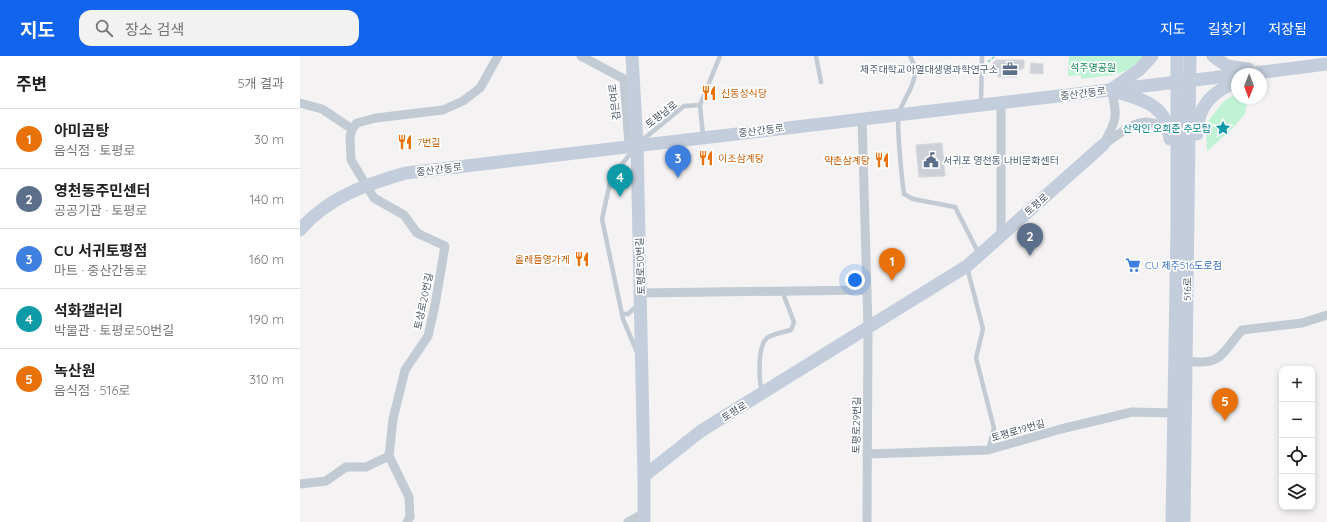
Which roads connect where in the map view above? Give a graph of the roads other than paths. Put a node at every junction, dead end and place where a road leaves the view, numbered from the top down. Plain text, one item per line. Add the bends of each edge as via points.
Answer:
1 (498, 56) edge
2 (581, 56) edge
3 (632, 56) edge
4 (720, 56) edge
5 (816, 56) edge
6 (910, 56) edge
7 (982, 56) edge
8 (1152, 56) edge
9 (1177, 56) edge
10 (1190, 56) edge
11 (1212, 56) edge
12 (1327, 64) edge
13 (1237, 68) edge
14 (1267, 72) edge
15 (1231, 76) edge
16 (1184, 81) junction
17 (821, 82) dead end
18 (1231, 84) edge
19 (1111, 90) junction
20 (300, 103) edge
21 (1001, 103) junction
22 (700, 105) junction
23 (981, 105) junction
24 (898, 114) junction
25 (862, 118) junction
26 (352, 129) junction
27 (703, 137) junction
28 (1170, 137) junction
29 (633, 145) junction
30 (1104, 145) junction
31 (365, 185) junction
32 (1176, 206) junction
33 (1189, 213) junction
34 (300, 230) edge
35 (1001, 235) junction
36 (979, 254) junction
37 (966, 266) junction
38 (867, 290) junction
39 (782, 291) junction
40 (641, 293) junction
41 (622, 314) junction
42 (1327, 315) edge
43 (868, 328) junction
44 (1186, 361) junction
45 (643, 365) junction
46 (762, 393) junction
47 (1173, 413) junction
48 (988, 450) junction
49 (867, 454) junction
50 (389, 456) junction
51 (644, 476) junction
52 (300, 484) edge
53 (643, 518) edge
54 (407, 522) edge
55 (628, 522) edge
56 (867, 522) edge
57 (1172, 522) edge
58 (1184, 522) edge

1 - 26 street via 480,88 463,102 443,110 376,118 358,123
2 - 29 street, 검은여로 via 624,79
3 - 29 main road, 토평로50번길
4 - 22 lane
5 - 17 lane
6 - 24 lane via 916,72 914,84
7 - 23 lane
8 - 19 main road via 1139,70
9 - 16 main road, 516로
10 - 16 main road, 516로
11 - 13 main road via 1227,66
12 - 14 main road
15 - 16 main road, 중산간동로
16 - 19 main road, 중산간동로
16 - 32 main road, 516로
16 - 33 main road, 516로
18 - 33 main road via 1212,96 1199,116
19 - 21 main road, 중산간동로
19 - 28 main road via 1152,105 1168,122
19 - 30 street via 1116,109 1114,126
20 - 26 street via 322,109
21 - 23 main road, 중산간동로
21 - 35 street
22 - 27 lane
22 - 29 lane, 토평남로 via 684,106
23 - 24 main road, 중산간동로
24 - 25 main road, 중산간동로
24 - 36 lane via 904,194 913,199 954,207
25 - 27 main road, 중산간동로
25 - 38 street
26 - 31 street via 351,160
27 - 29 main road, 중산간동로
28 - 30 street via 1161,126 1146,121 1134,124
28 - 32 main road via 1170,183
29 - 31 main road, 중산간동로 via 406,173
29 - 40 main road, 토평로50번길
29 - 41 lane, 토평남로 via 610,178 602,219
30 - 35 main road, 토평로
31 - 34 main road, 중산간동로 via 334,200
31 - 50 street, 토상로20번길 via 374,198 404,215 418,233 445,246 428,336 405,370 393,419
32 - 47 main road, 516로
33 - 44 main road, 516로
35 - 36 main road, 토평로
36 - 37 main road, 토평로
37 - 43 main road, 토평로
37 - 48 lane via 983,329 976,358 994,428
38 - 39 street
38 - 43 street
39 - 40 street
39 - 46 lane via 794,322 791,330 767,338 763,343 758,377
40 - 41 lane via 636,308 628,314
40 - 45 main road, 토평로50번길
41 - 45 lane, 토평남로
42 - 44 street via 1302,324 1242,330 1224,354 1212,362
43 - 46 main road, 토평로
43 - 49 street, 토평로29번길
44 - 58 main road, 516로
45 - 51 main road, 토평로50번길
46 - 51 main road, 토평로 via 701,431
47 - 48 street, 토평로19번길 via 1132,412
47 - 57 main road, 516로
48 - 49 street, 토평로19번길
49 - 56 street, 토평로29번길
50 - 52 street via 366,467 346,467 326,481
50 - 54 street via 409,497 410,517
51 - 53 main road
53 - 55 street

